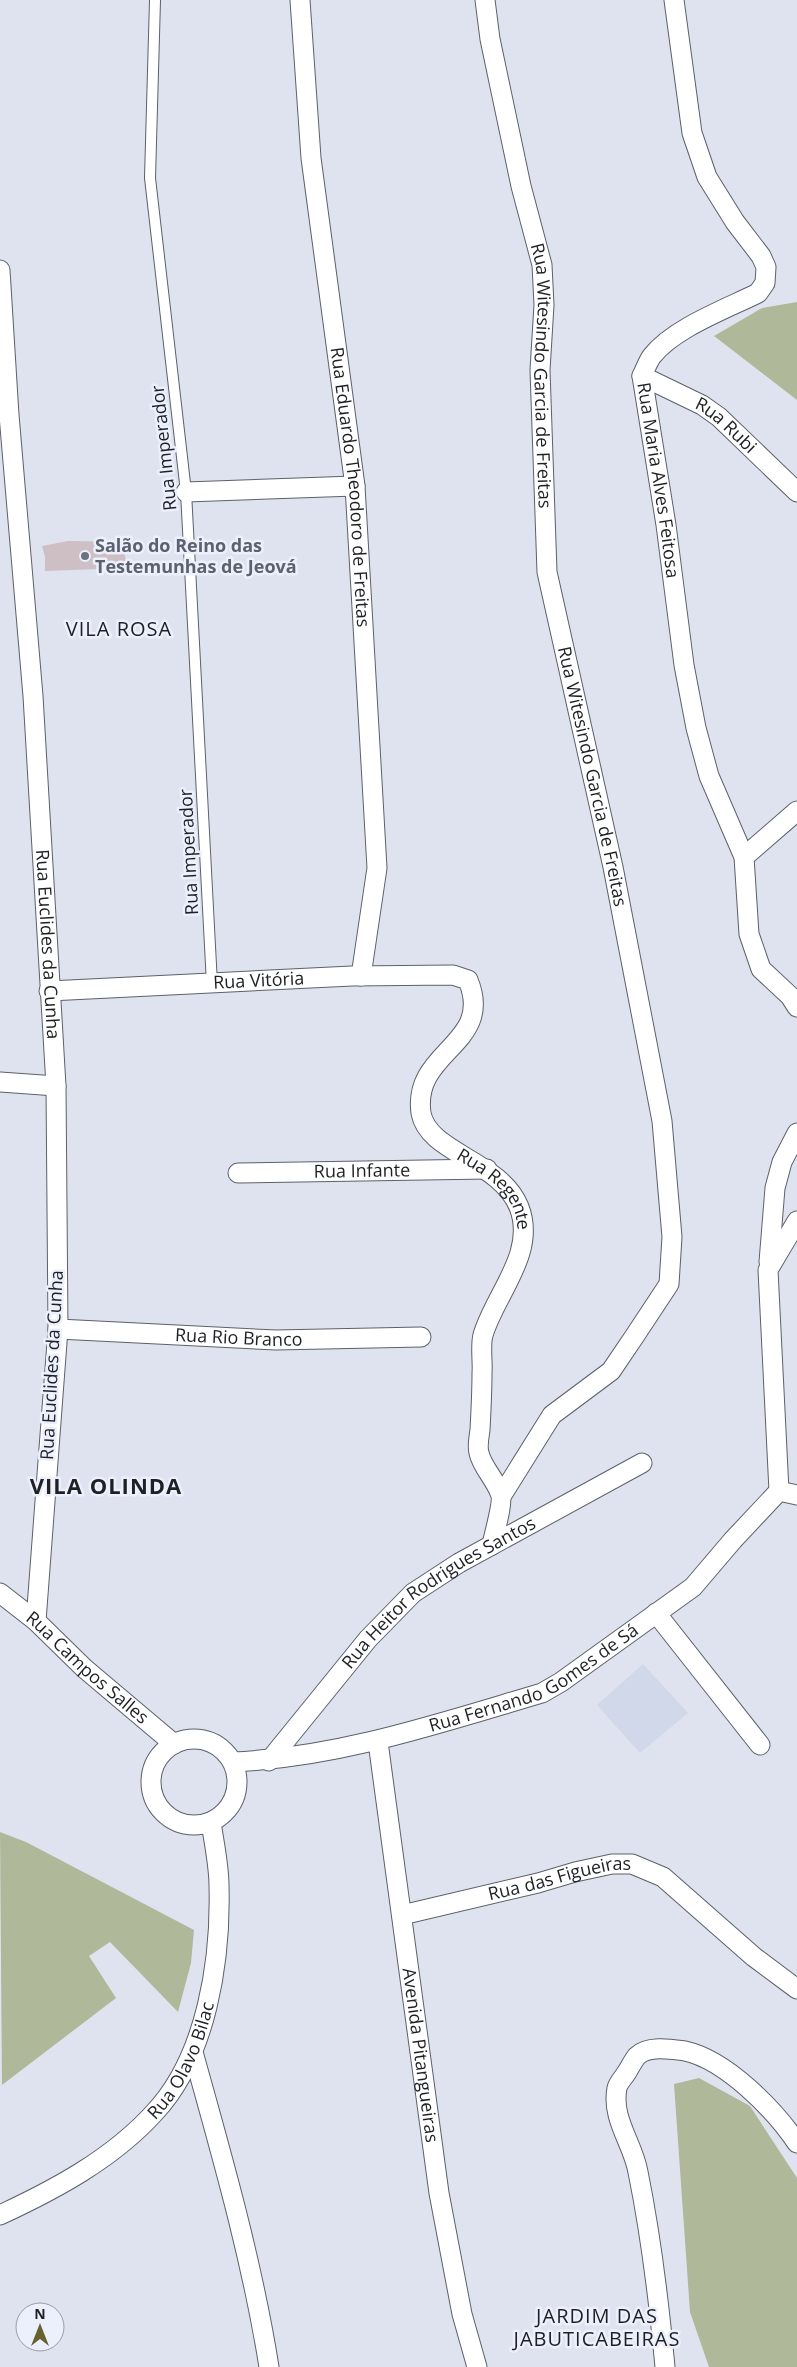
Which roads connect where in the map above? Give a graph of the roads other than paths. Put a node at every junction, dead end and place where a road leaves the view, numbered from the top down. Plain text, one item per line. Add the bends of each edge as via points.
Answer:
1 (155, 0) edge
2 (300, 0) edge
3 (485, 0) edge
4 (674, 0) edge
5 (0, 270) edge
6 (642, 376) junction
7 (355, 486) junction
8 (186, 492) junction
9 (797, 492) edge
10 (797, 811) edge
11 (744, 857) junction
12 (360, 976) junction
13 (468, 980) joint
14 (212, 984) junction
15 (49, 991) junction
16 (797, 1007) edge
17 (0, 1082) edge
18 (56, 1086) junction
19 (797, 1133) edge
20 (487, 1169) junction
21 (238, 1173) dead end
22 (797, 1221) edge
23 (768, 1270) junction
24 (58, 1329) junction
25 (421, 1336) dead end
26 (642, 1463) dead end
27 (788, 1493) edge
28 (502, 1495) junction
29 (492, 1544) junction
30 (0, 1593) edge
31 (656, 1613) junction
32 (36, 1621) junction
33 (378, 1742) junction
34 (174, 1744) junction
35 (760, 1746) dead end
36 (269, 1761) junction
37 (233, 1762) junction
38 (211, 1822) junction
39 (402, 1915) junction
40 (797, 1988) edge
41 (193, 2052) junction
42 (797, 2143) edge
43 (0, 2215) edge
44 (270, 2367) edge
45 (477, 2367) edge
46 (665, 2367) edge

1 - 8 lane, Rua Imperador via 150,178
2 - 7 street, Rua Eduardo Theodoro de Freitas via 311,158
3 - 28 street, Rua Witesindo Garcia de Freitas via 490,39 521,186 542,265 544,305 540,370 547,572 613,867 662,1121 672,1237 668,1284 611,1372 552,1415
4 - 6 street, Rua Maria Alves Feitosa via 692,132 707,177 762,256 766,267 765,283 758,293 666,343 652,356
5 - 15 street, Rua Euclides da Cunha via 32,696
6 - 9 street, Rua Rubi via 719,416
6 - 11 street, Rua Maria Alves Feitosa via 696,728 709,776
7 - 8 street
7 - 12 street, Rua Eduardo Theodoro de Freitas via 377,868
8 - 14 lane, Rua Imperador
10 - 11 street
11 - 16 street, Rua Maria Alves Feitosa via 749,934 761,969
12 - 13 street, Rua Vitória via 453,975
12 - 14 street, Rua Vitória
13 - 20 street, Rua Regente via 472,988 472,1017 466,1032 438,1060 422,1084 420,1104 423,1121 438,1141
14 - 15 street, Rua Vitória
15 - 18 street, Rua Euclides da Cunha
17 - 18 street
18 - 24 street, Rua Euclides da Cunha
19 - 23 street via 782,1162 775,1188
20 - 21 street, Rua Infante
20 - 28 street, Rua Regente via 508,1187 519,1207 522,1222 521,1247 483,1336 478,1453
22 - 23 street
23 - 27 street
24 - 25 street, Rua Rio Branco via 276,1340
24 - 32 street, Rua Euclides da Cunha
26 - 29 street, Rua Heitor Rodrigues Santos
27 - 31 street, Rua Fernando Gomes de Sá via 733,1540 693,1587
28 - 29 street
29 - 36 street, Rua Heitor Rodrigues Santos via 412,1593 368,1639
30 - 32 street, Rua Campos Salles
31 - 33 street, Rua Fernando Gomes de Sá via 542,1693
31 - 35 street
32 - 34 street, Rua Campos Salles via 84,1668
33 - 36 street, Rua Fernando Gomes de Sá
33 - 39 street, Avenida Pitangueiras
34 - 37 street via 187,1739 201,1739 214,1743
34 - 38 street via 162,1752 154,1765 152,1793 164,1812 182,1823
36 - 37 street, Rua Fernando Gomes de Sá
37 - 38 street via 238,1776 237,1790 232,1803
38 - 41 street, Rua Olavo Bilac via 220,1884 216,1971
39 - 40 street, Rua das Figueiras via 575,1872 612,1864 632,1864 663,1877 754,1957
39 - 45 street, Avenida Pitangueiras via 438,2193 462,2314
41 - 43 street, Rua Olavo Bilac via 180,2078 154,2113 108,2154 51,2191
41 - 44 street via 232,2189 258,2298
42 - 46 street via 783,2122 749,2087 703,2058 686,2052 661,2048 638,2055 617,2086 616,2106 620,2123 638,2169 660,2311

